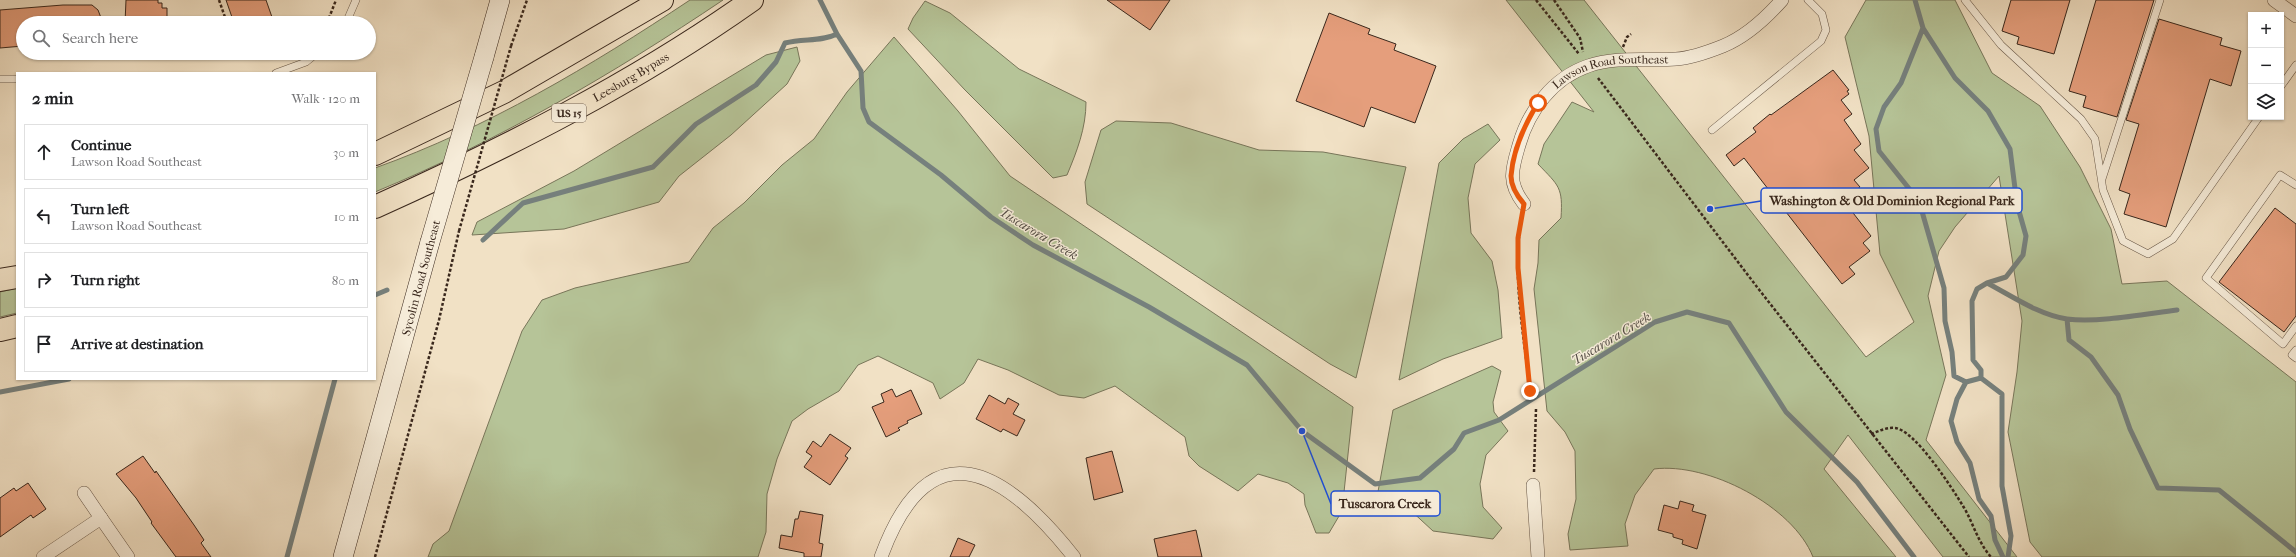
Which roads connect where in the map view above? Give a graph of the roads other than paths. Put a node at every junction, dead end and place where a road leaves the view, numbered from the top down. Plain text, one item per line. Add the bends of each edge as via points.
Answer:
1 (356, 0) edge
2 (500, 0) edge
3 (662, 0) edge
4 (752, 0) edge
5 (1782, 0) edge
6 (1808, 0) edge
7 (1965, 0) edge
8 (2160, 0) edge
9 (2274, 0) edge
10 (349, 16) edge
11 (2296, 16) edge
12 (308, 60) edge
13 (2296, 65) edge
14 (279, 72) edge
15 (0, 79) edge
16 (16, 79) edge
17 (2282, 84) edge
18 (2257, 120) edge
19 (1712, 130) dead end
20 (376, 154) edge
21 (2101, 181) junction
22 (2296, 185) edge
23 (1524, 204) road end
24 (376, 207) edge
25 (16, 277) edge
26 (0, 280) edge
27 (16, 326) edge
28 (2296, 326) edge
29 (0, 330) edge
30 (2296, 350) edge
31 (2296, 358) edge
32 (1534, 485) road end
33 (84, 493) dead end
34 (100, 518) junction
35 (43, 557) edge
36 (128, 557) edge
37 (343, 557) edge
38 (880, 557) edge
39 (1074, 557) edge
40 (1538, 557) edge

1 - 10 lane
2 - 37 main road, Sycolin Road Southeast, bridge
3 - 20 highway via 504,92
4 - 24 highway, Leesburg Bypass / US 15 via 711,29 570,112 471,164
5 - 23 street, Lawson Road Southeast via 1765,18 1725,45 1677,59 1617,61 1588,66 1561,82 1538,103 1524,126 1511,177 1516,194
6 - 19 lane via 1822,14 1826,30 1821,41
7 - 21 lane via 2001,45 2081,119 2095,139
8 - 21 lane
9 - 11 street
12 - 14 lane
13 - 17 lane
15 - 16 lane
18 - 21 lane via 2173,239 2148,254 2123,241
22 - 28 lane via 2280,175 2206,278 2283,344
25 - 26 highway
27 - 29 highway
30 - 31 lane via 2292,355
32 - 40 street
33 - 34 street
34 - 35 street
34 - 36 street
38 - 39 street via 897,518 923,486 942,475 964,474 980,476 1011,491 1040,517

